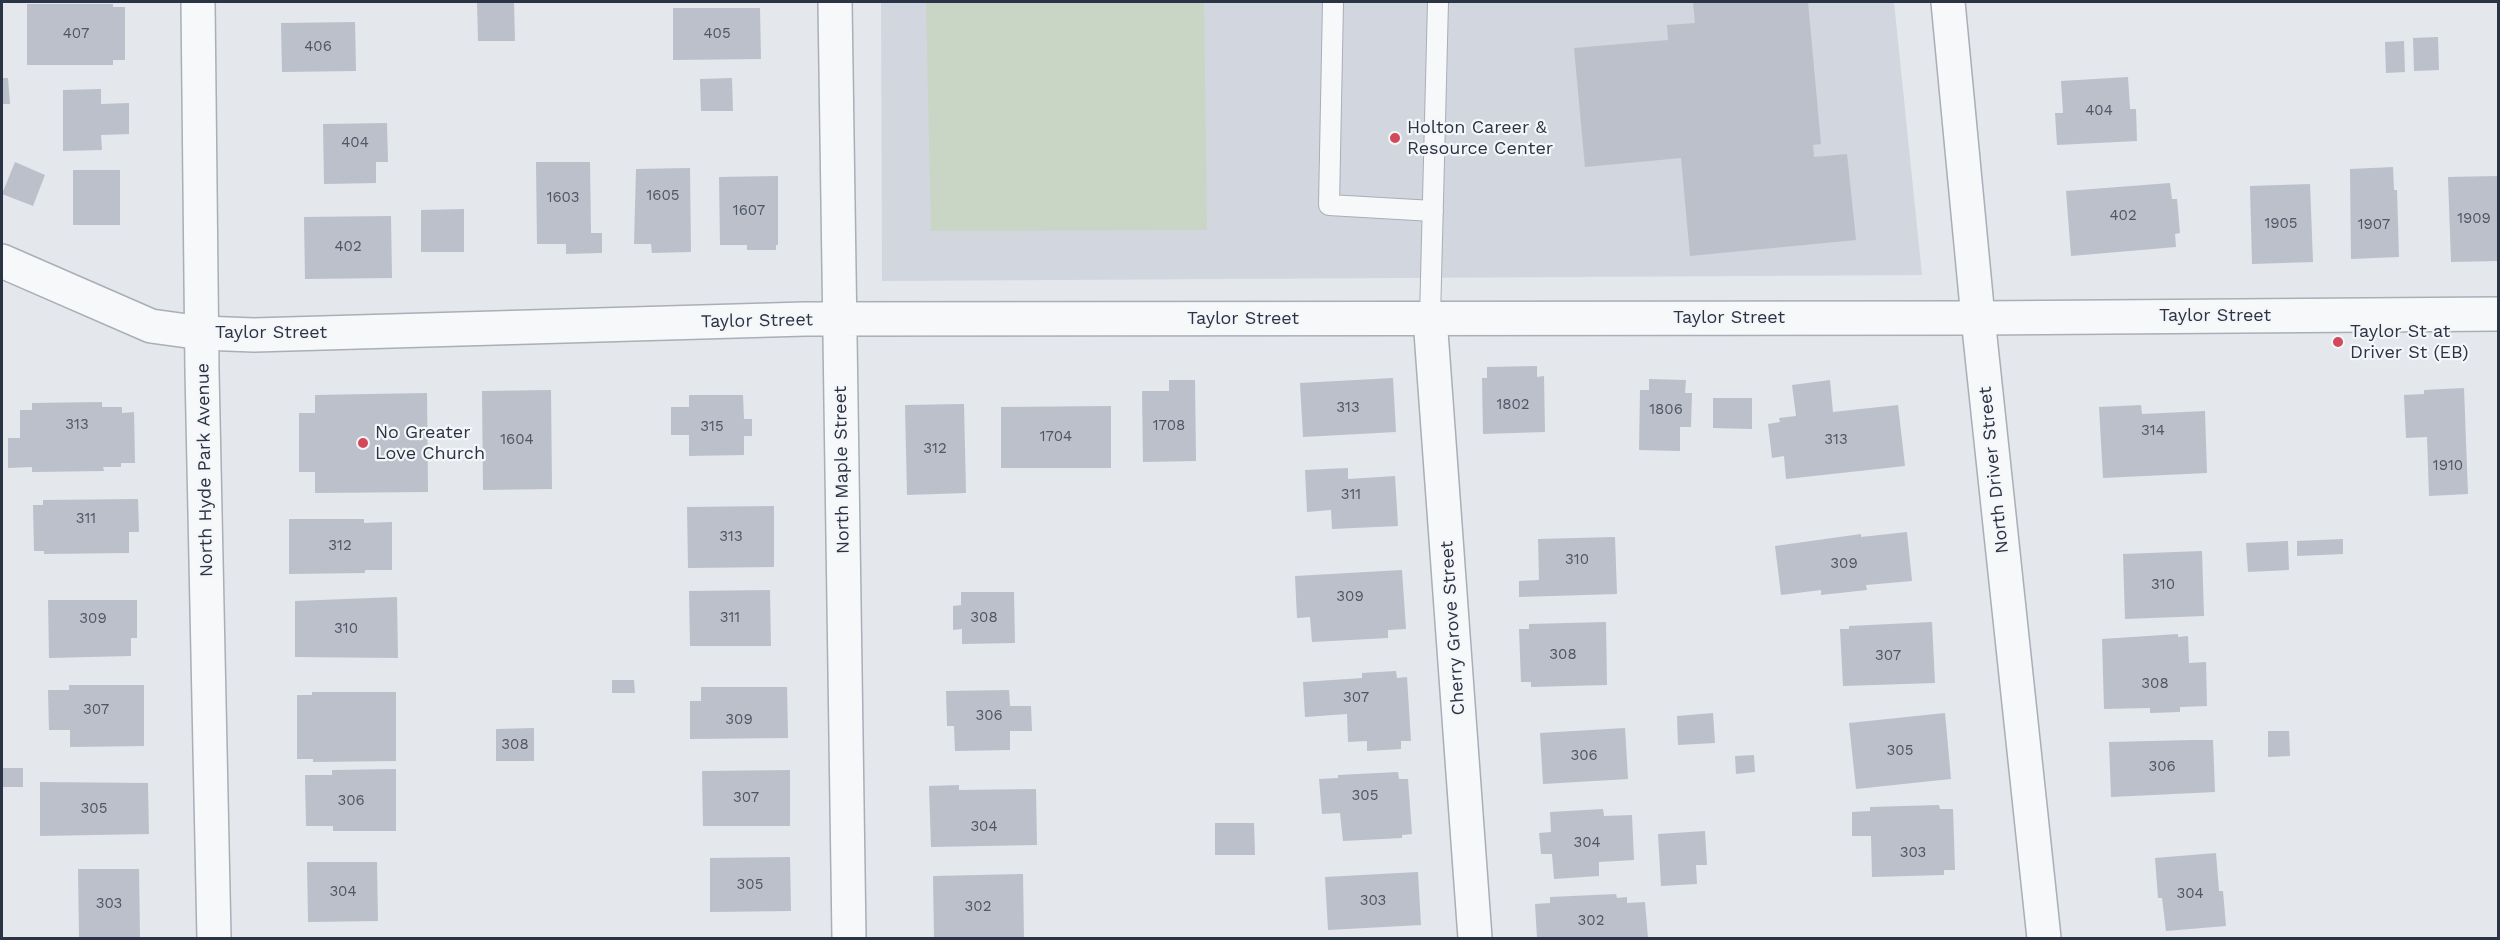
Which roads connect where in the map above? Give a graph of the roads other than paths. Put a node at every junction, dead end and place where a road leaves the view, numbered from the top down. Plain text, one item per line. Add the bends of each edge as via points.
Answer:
1 (198, 2) edge
2 (835, 2) edge
3 (1333, 2) edge
4 (1438, 2) edge
5 (1948, 2) edge
6 (1433, 212) junction
7 (2, 261) edge
8 (2499, 314) edge
9 (1431, 318) junction
10 (1978, 318) junction
11 (840, 319) junction
12 (202, 333) junction
13 (214, 939) edge
14 (849, 939) edge
15 (1475, 939) edge
16 (2043, 939) edge

1 - 12 street, North Hyde Park Avenue
2 - 11 street, North Maple Street
3 - 6 lane via 1329,205
4 - 6 lane
5 - 10 street, North Driver Street
6 - 9 lane
7 - 12 street, Taylor Street via 151,326
8 - 10 street, Taylor Street
9 - 10 street, Taylor Street
9 - 11 street, Taylor Street
9 - 15 street, Cherry Grove Street
10 - 16 street, North Driver Street
11 - 12 street, Taylor Street via 254,335
11 - 14 street, North Maple Street
12 - 13 street, North Hyde Park Avenue

